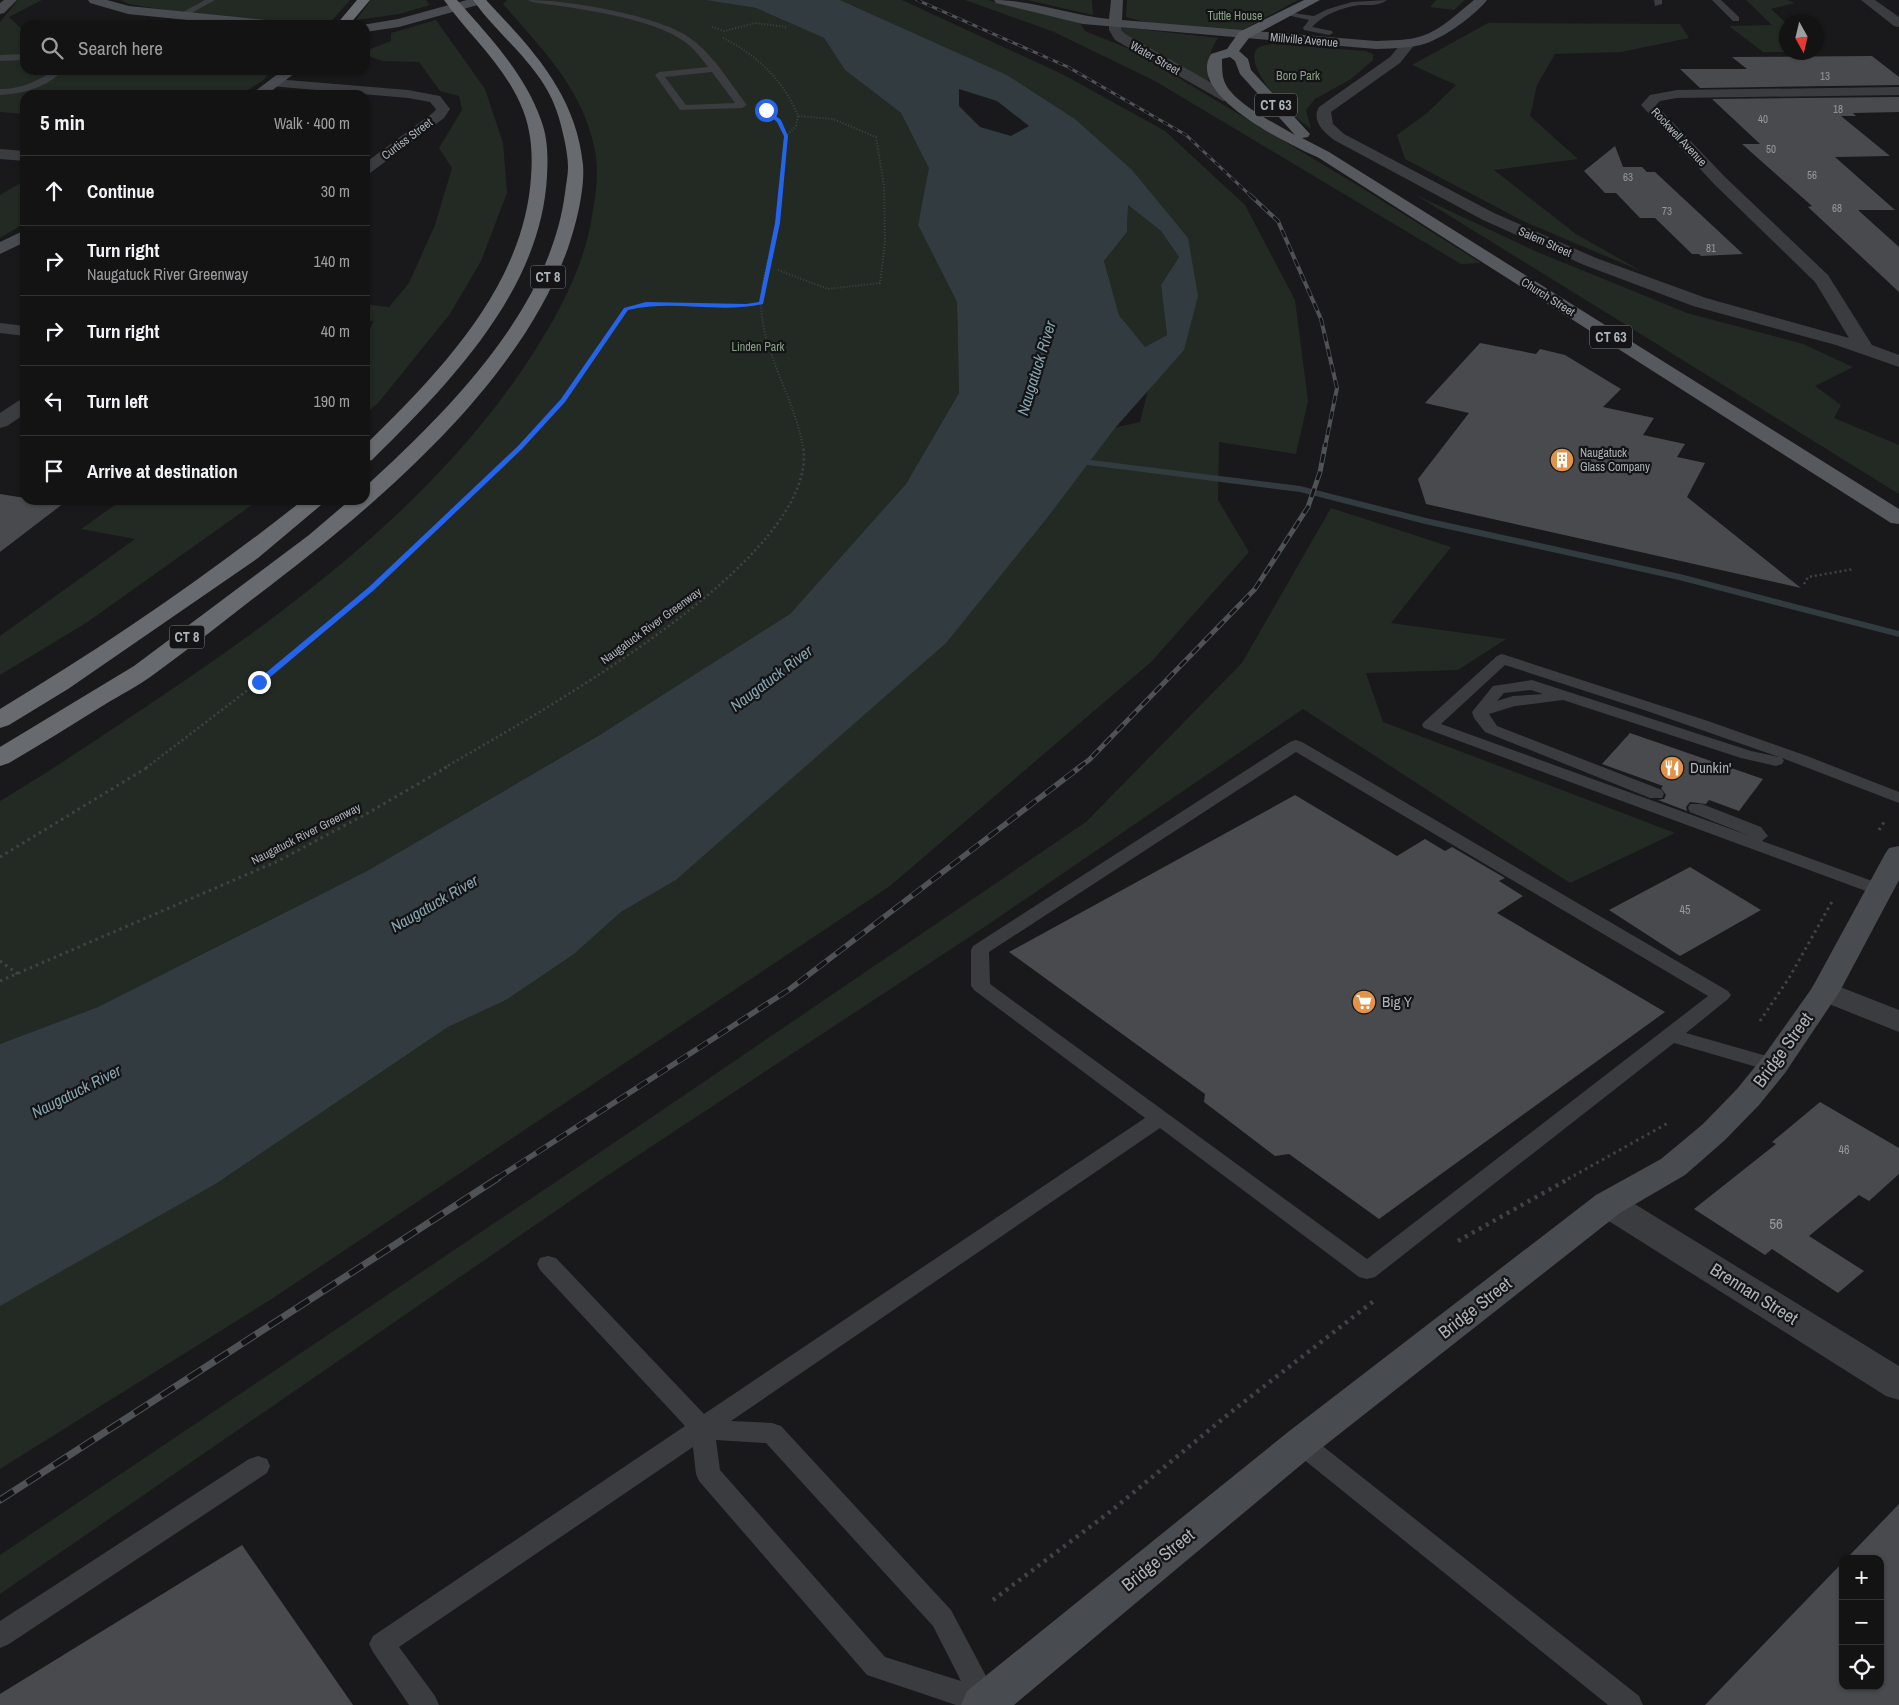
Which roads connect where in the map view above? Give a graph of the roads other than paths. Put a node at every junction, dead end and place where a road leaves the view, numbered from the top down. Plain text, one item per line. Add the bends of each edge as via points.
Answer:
1 (11, 0) edge
2 (94, 0) edge
3 (211, 0) edge
4 (364, 0) edge
5 (450, 0) edge
6 (460, 0) edge
7 (480, 0) edge
8 (532, 0) edge
9 (1000, 0) edge
10 (1117, 0) edge
11 (1314, 0) edge
12 (1383, 0) edge
13 (1481, 0) edge
14 (1716, 0) edge
15 (1867, 0) edge
16 (0, 10) edge
17 (185, 13) dead end
18 (1286, 14) junction
19 (1315, 19) junction
20 (1736, 19) dead end
21 (220, 20) edge
22 (346, 20) edge
23 (370, 22) edge
24 (399, 23) junction
25 (1115, 23) junction
26 (1899, 23) edge
27 (370, 27) edge
28 (370, 32) edge
29 (1329, 33) dead end
30 (1244, 35) junction
31 (1409, 44) junction
32 (1232, 52) junction
33 (0, 58) edge
34 (20, 58) edge
35 (713, 70) junction
36 (51, 75) edge
37 (286, 75) edge
38 (275, 84) junction
39 (20, 90) edge
40 (21, 90) edge
41 (265, 90) edge
42 (355, 90) edge
43 (1899, 90) edge
44 (370, 91) edge
45 (0, 92) edge
46 (1228, 98) junction
47 (0, 154) edge
48 (1324, 155) junction
49 (20, 156) edge
50 (370, 166) edge
51 (20, 238) edge
52 (0, 249) edge
53 (1842, 310) junction
54 (1773, 322) junction
55 (0, 328) edge
56 (20, 330) edge
57 (1866, 348) junction
58 (1899, 361) edge
59 (20, 408) edge
60 (0, 422) edge
61 (370, 451) edge
62 (370, 493) edge
63 (310, 505) edge
64 (357, 505) edge
65 (1899, 518) edge
66 (317, 540) junction
67 (250, 553) junction
68 (0, 700) edge
69 (0, 720) edge
70 (0, 758) edge
71 (1840, 774) junction
72 (0, 779) edge
73 (1656, 794) dead end
74 (1899, 798) edge
75 (1696, 808) dead end
76 (1770, 849) junction
77 (1899, 854) edge
78 (1880, 890) junction
79 (1826, 991) junction
80 (1899, 1022) edge
81 (1670, 1035) junction
82 (1774, 1065) junction
83 (1160, 1118) junction
84 (1608, 1204) junction
85 (548, 1264) dead end
86 (1899, 1386) edge
87 (703, 1428) junction
88 (1301, 1444) junction
89 (258, 1466) dead end
90 (0, 1636) edge
91 (985, 1704) edge
92 (425, 1705) edge
93 (1629, 1705) edge

1 - 16 main road
2 - 21 main road via 128,10
3 - 17 lane
4 - 22 highway
5 - 61 highway, CT 8 via 514,78 535,122 541,170 538,198 531,228 502,293 449,369
6 - 23 main road
7 - 24 main road
7 - 62 highway, CT 8 via 542,73 566,116 575,166 574,193 566,230 560,253 545,285 497,359 430,437
8 - 35 lane via 606,13 669,30 688,39
9 - 25 main road via 1069,18
10 - 25 main road
11 - 18 main road
12 - 19 lane via 1348,6
13 - 31 main road, Millville Avenue via 1437,34
14 - 20 lane
15 - 26 street
18 - 19 lane
18 - 30 main road
19 - 29 lane via 1307,28
24 - 27 main road
24 - 28 main road
25 - 30 main road, Millville Avenue
25 - 46 street, Water Street via 1120,37
30 - 31 main road, Millville Avenue via 1376,45
30 - 32 main road
31 - 54 street, Salem Street via 1395,60 1324,110 1322,118 1328,128 1419,181 1569,253 1672,293
32 - 46 main road via 1216,57 1215,63 1219,86
32 - 48 main road, Church Street / CT 63 via 1241,59 1259,86
33 - 34 lane
35 - 35 lane via 742,105 683,108 659,75
36 - 40 lane
37 - 38 main road
38 - 41 main road
38 - 42 street, Curtiss Street
39 - 45 lane
43 - 53 street, Rockwell Avenue via 1676,94 1655,98 1648,105 1822,279
44 - 50 street, Curtiss Street via 435,99 443,109
46 - 48 main road, Church Street via 1296,142
47 - 49 street
48 - 65 main road, Church Street / CT 63
51 - 52 main road
53 - 54 street via 1814,318
53 - 57 street, Rockwell Avenue
54 - 57 street, Salem Street
55 - 56 street
57 - 58 street, Salem Street
59 - 60 street
63 - 67 highway, CT 8
64 - 66 highway, CT 8
66 - 70 highway, CT 8 via 143,671
66 - 72 highway via 190,648 109,710
67 - 68 highway
67 - 69 highway, CT 8 via 59,684
71 - 73 lane via 1747,755 1532,685 1499,689 1480,712 1491,729
71 - 74 lane
71 - 76 lane via 1502,659 1430,725
75 - 76 lane via 1755,830
76 - 78 lane
77 - 78 main road, Bridge Street
78 - 79 main road, Bridge Street
79 - 80 street
79 - 82 main road, Bridge Street
81 - 82 lane
81 - 83 lane via 1367,1271
81 - 83 lane via 1721,995 1296,745 980,950 981,986
82 - 84 main road, Bridge Street via 1714,1132 1673,1167
83 - 87 lane
84 - 86 street, Brennan Street
84 - 88 main road, Bridge Street
85 - 87 lane
87 - 91 lane via 772,1433 942,1618
87 - 91 lane via 708,1474 876,1666
87 - 92 lane via 382,1644
88 - 91 main road, Bridge Street
88 - 93 lane
89 - 90 lane

